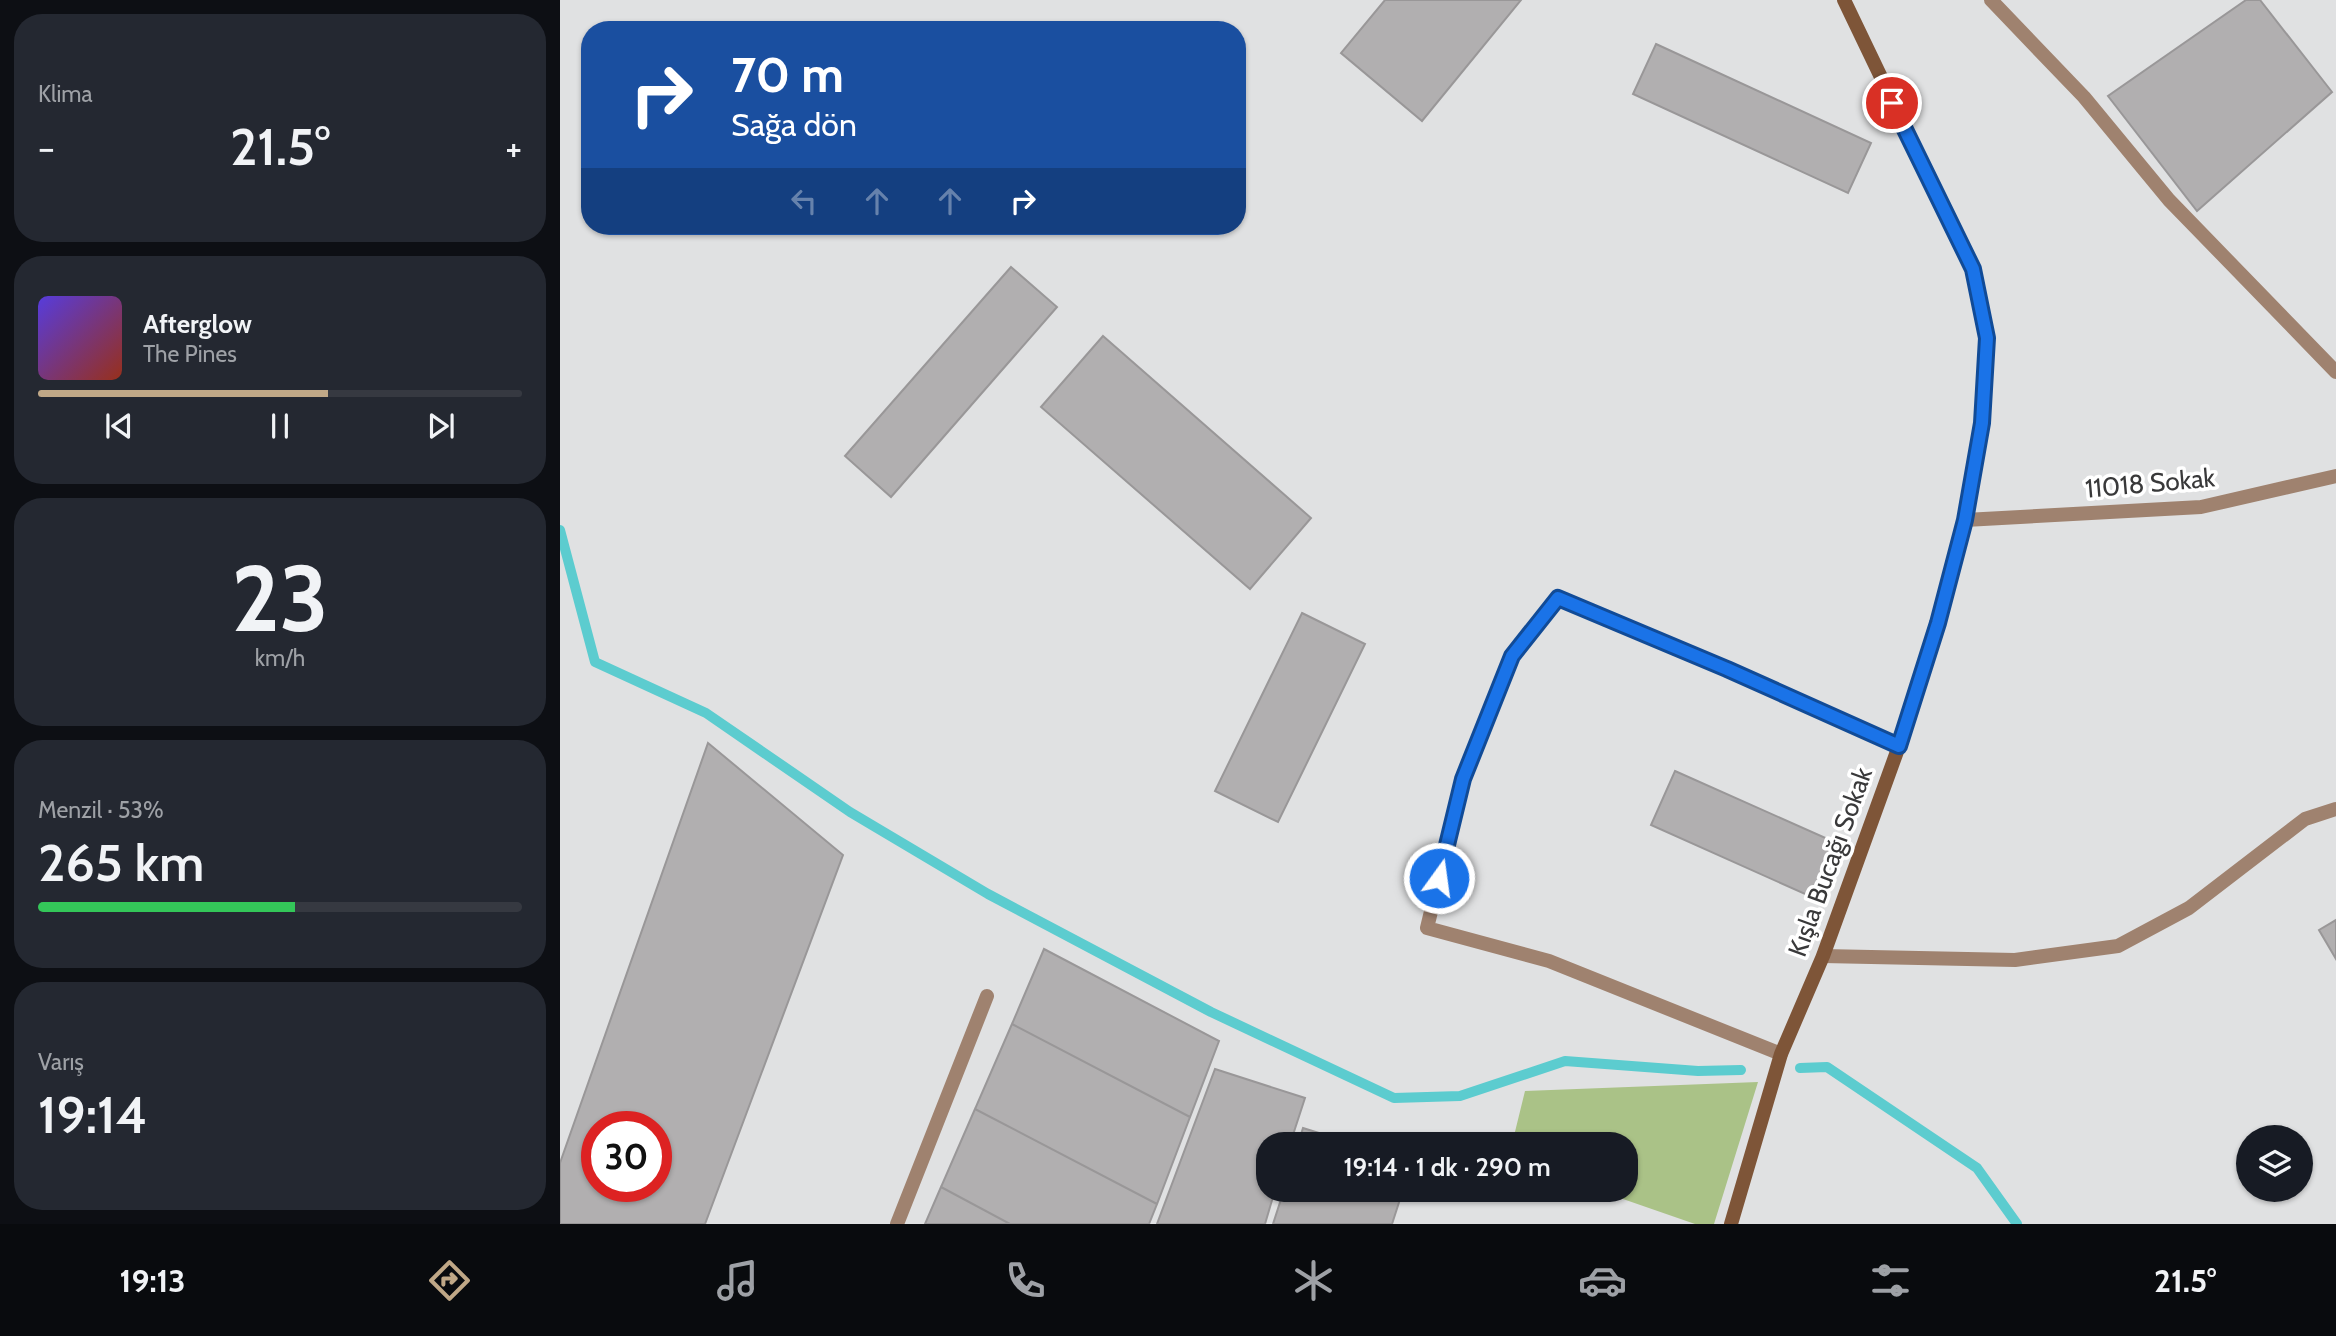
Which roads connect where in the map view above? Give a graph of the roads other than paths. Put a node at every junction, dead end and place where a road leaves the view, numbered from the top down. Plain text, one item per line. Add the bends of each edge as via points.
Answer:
1 (1844, 0) edge
2 (1991, 0) edge
3 (2336, 372) edge
4 (2336, 476) edge
5 (1965, 520) junction
6 (1899, 746) junction
7 (2336, 809) edge
8 (1823, 956) junction
9 (987, 996) dead end
10 (1781, 1054) junction
11 (897, 1224) edge
12 (1731, 1224) edge

1 - 5 street, Kışla Bucağı Sokak via 1973,269 1987,338 1982,423
2 - 3 street via 2084,97 2169,200
4 - 5 street, 11018 Sokak via 2201,507
5 - 6 street, Kışla Bucağı Sokak
6 - 8 street, Kışla Bucağı Sokak
6 - 10 street via 1558,598 1512,656 1463,779 1427,928 1549,961
7 - 8 street via 2305,819 2189,908 2118,946 2015,960
8 - 10 street, Kışla Bucağı Sokak
9 - 11 street
10 - 12 street, Kışla Bucağı Sokak

